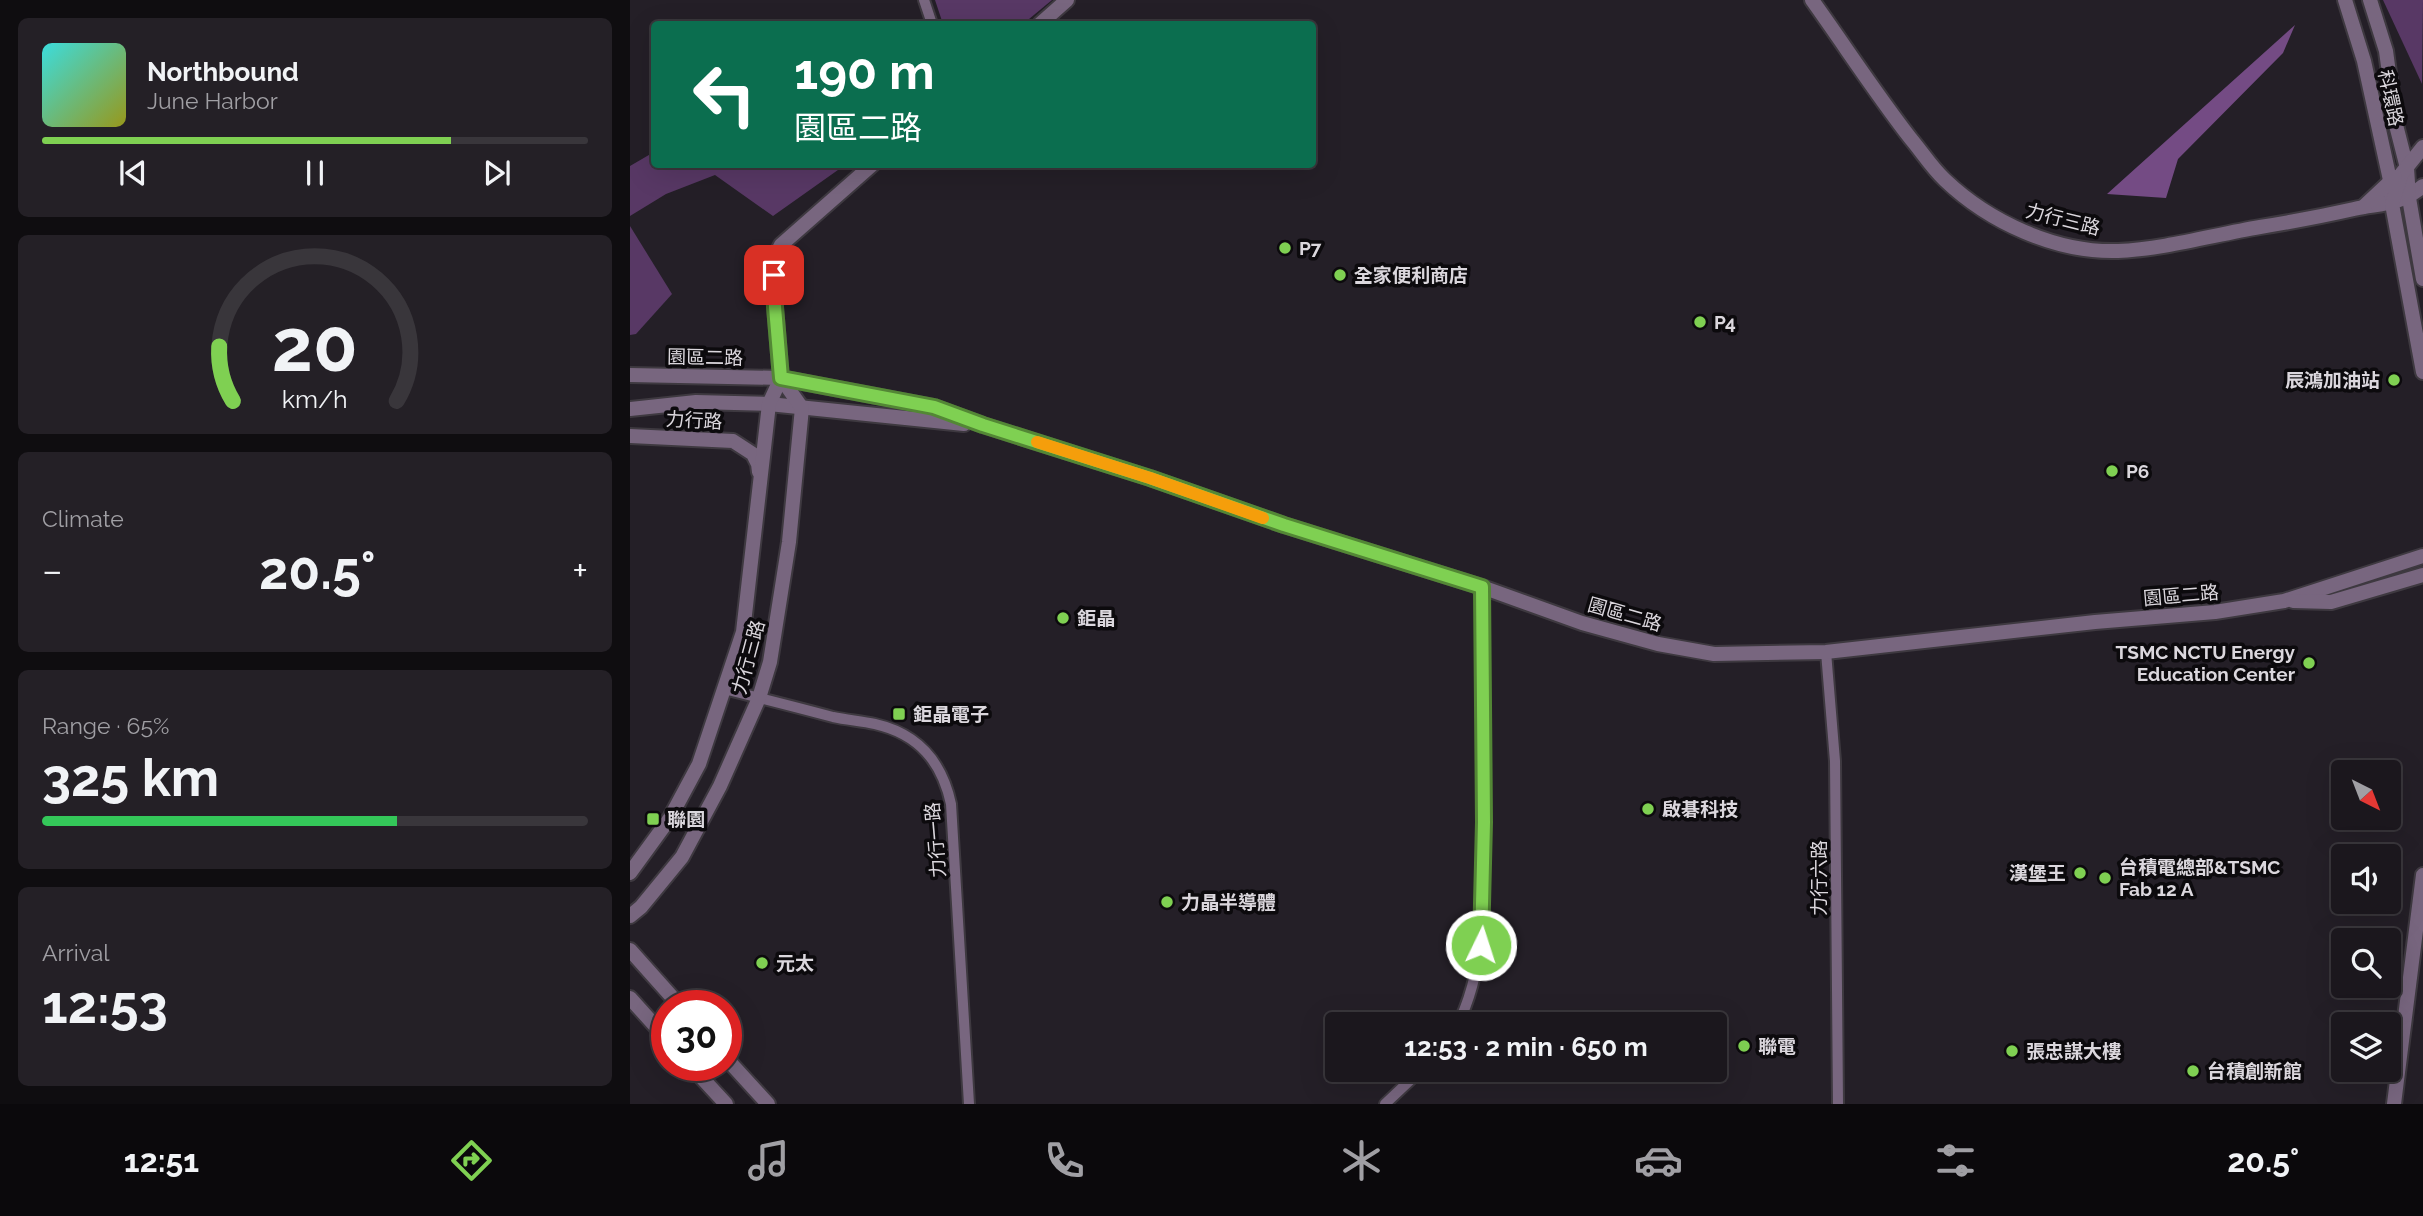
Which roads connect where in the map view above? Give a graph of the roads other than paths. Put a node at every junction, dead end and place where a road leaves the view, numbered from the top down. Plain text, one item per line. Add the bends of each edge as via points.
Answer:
1 (924, 0) edge
2 (1067, 0) edge
3 (1812, 0) edge
4 (2345, 0) edge
5 (2370, 0) edge
6 (931, 21) edge
7 (1043, 21) edge
8 (2398, 131) junction
9 (2423, 146) edge
10 (868, 168) edge
11 (2400, 174) junction
12 (2423, 187) edge
13 (2409, 198) junction
14 (2392, 204) junction
15 (2363, 207) junction
16 (2423, 279) edge
17 (2423, 372) edge
18 (630, 375) edge
19 (781, 378) junction
20 (769, 404) junction
21 (802, 408) junction
22 (630, 409) edge
23 (983, 425) junction
24 (630, 436) edge
25 (759, 495) junction
26 (2423, 556) edge
27 (2423, 575) edge
28 (1482, 587) junction
29 (2284, 601) junction
30 (1826, 652) junction
31 (723, 689) junction
32 (759, 698) junction
33 (630, 873) edge
34 (2423, 875) edge
35 (630, 916) edge
36 (630, 950) edge
37 (666, 990) edge
38 (630, 998) edge
39 (1463, 1012) edge
40 (651, 1021) edge
41 (742, 1076) edge
42 (705, 1081) edge
43 (1408, 1082) edge
44 (726, 1104) edge
45 (768, 1104) edge
46 (969, 1104) edge
47 (1385, 1104) edge
48 (1838, 1104) edge
49 (2394, 1104) edge

1 - 6 street
2 - 7 street
3 - 15 street, 力行三路 via 1943,179 1968,200 2022,232 2078,247 2117,251
4 - 11 street, 科環路
5 - 8 street, 科環路 via 2386,51
8 - 9 street, 科環路 via 2412,147
8 - 11 street, 科環路
9 - 11 street
10 - 19 street, 力行三路 via 781,245 774,259
11 - 13 street, 科環路
11 - 14 street, 科環路
11 - 15 street
12 - 13 street, 力行三路
13 - 14 street, 力行三路
13 - 16 street, 科環路
14 - 15 street, 力行三路
14 - 17 street, 科環路
18 - 19 street, 園區二路
19 - 20 street, 力行三路
19 - 21 street
19 - 23 street, 園區二路 via 934,407
20 - 21 street, 園區二路
20 - 22 street, 園區二路 via 696,402
20 - 25 street, 力行三路
21 - 23 street, 園區二路
21 - 32 street, 力行三路 via 786,566 770,662
23 - 28 street, 園區二路
24 - 25 street, 力行路 via 733,441 753,454 758,464
25 - 31 street, 力行三路 via 743,632
26 - 29 street, 園區二路
27 - 29 street, 園區二路 via 2331,602
28 - 30 street, 園區二路 via 1658,645 1714,653
28 - 39 street via 1483,923 1479,968
29 - 30 street, 園區二路
30 - 48 street, 力行六路 via 1835,761
31 - 32 street, 力行一路
31 - 33 street, 力行三路 via 699,764 670,818
32 - 35 street, 力行三路 via 682,857
32 - 46 street, 力行一路 via 876,724 905,735 928,753 946,780
34 - 49 street
36 - 37 street
38 - 40 street
41 - 45 street
42 - 44 street
43 - 47 street

